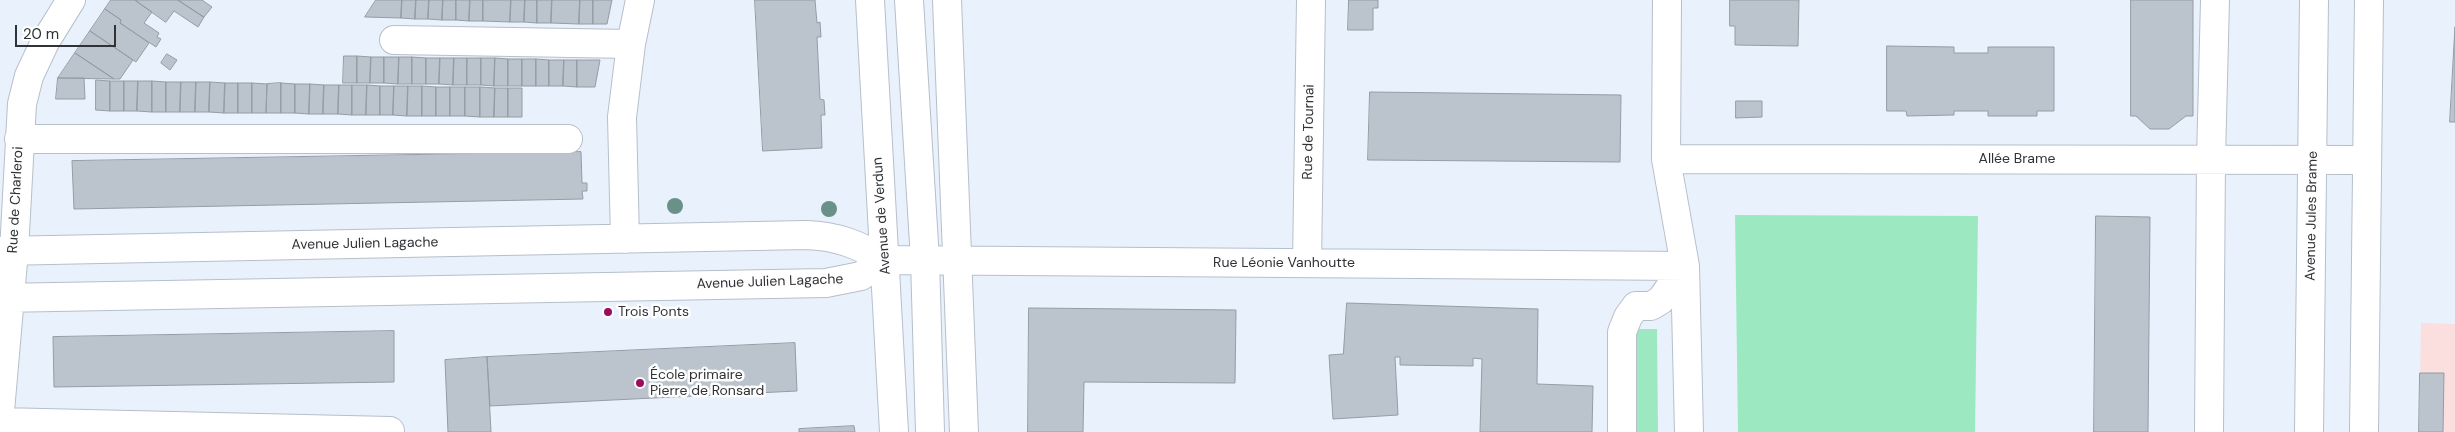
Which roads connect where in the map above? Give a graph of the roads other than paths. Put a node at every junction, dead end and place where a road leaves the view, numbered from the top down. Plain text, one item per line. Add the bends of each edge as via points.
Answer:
1 (71, 0) edge
2 (640, 0) edge
3 (870, 0) edge
4 (909, 0) edge
5 (947, 0) edge
6 (1311, 0) edge
7 (1668, 0) edge
8 (2216, 0) edge
9 (2314, 0) edge
10 (2369, 0) edge
11 (394, 40) dead end
12 (631, 44) junction
13 (19, 139) junction
14 (568, 139) dead end
15 (1666, 158) junction
16 (2211, 160) junction
17 (2313, 160) junction
18 (2368, 160) junction
19 (625, 239) junction
20 (7, 251) edge
21 (884, 260) junction
22 (925, 260) junction
23 (958, 260) junction
24 (1307, 263) junction
25 (1685, 266) junction
26 (5, 298) edge
27 (0, 411) edge
28 (0, 422) edge
29 (390, 431) edge
30 (894, 432) edge
31 (930, 432) edge
32 (964, 432) edge
33 (1622, 432) edge
34 (1689, 432) edge
35 (2210, 432) edge
36 (2309, 432) edge
37 (2364, 432) edge

1 - 13 street, Rue de Charleroi via 29,76 22,104
2 - 12 street
3 - 21 street, Avenue de Verdun
4 - 22 street
5 - 23 street
6 - 24 street, Rue de Tournai
7 - 15 street
8 - 16 street
9 - 17 street, Avenue Jules Brame
10 - 18 street
11 - 12 street
12 - 19 street via 622,117
13 - 14 street
13 - 20 street, Rue de Charleroi
15 - 16 street, Allée Brame
15 - 25 street
16 - 17 street, Allée Brame
16 - 35 street
17 - 18 street, Allée Brame
17 - 36 street, Avenue Jules Brame
18 - 37 street
19 - 20 street, Avenue Julien Lagache
19 - 21 street, Avenue Julien Lagache via 829,236 860,246
20 - 26 street, Rue de Charleroi
21 - 22 street, Rue Léonie Vanhoutte
21 - 26 street, Avenue Julien Lagache via 861,276 826,283
21 - 30 street, Avenue de Verdun
22 - 23 street, Rue Léonie Vanhoutte
22 - 31 street
23 - 24 street, Rue Léonie Vanhoutte
23 - 32 street
24 - 25 street, Rue Léonie Vanhoutte
25 - 33 street via 1661,300 1651,306 1636,306 1622,332
25 - 34 street
26 - 27 street, Rue de Charleroi
28 - 29 street

